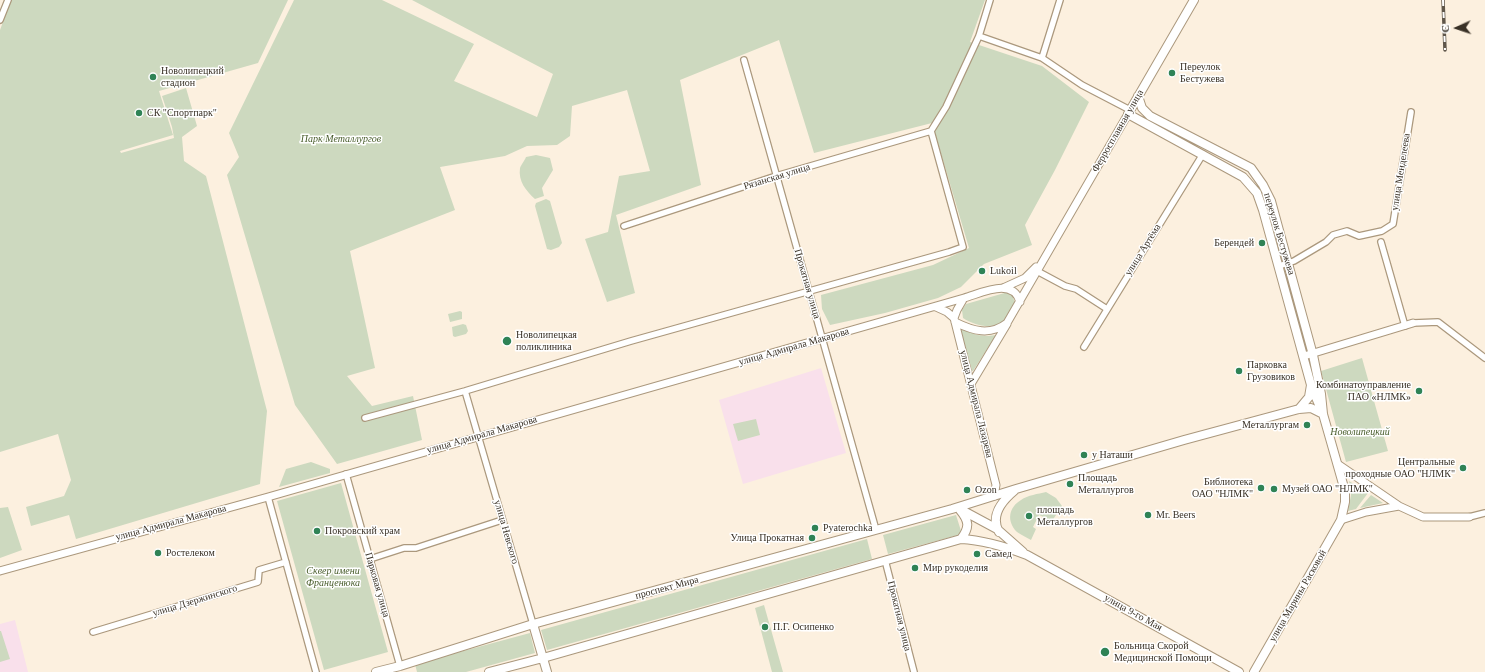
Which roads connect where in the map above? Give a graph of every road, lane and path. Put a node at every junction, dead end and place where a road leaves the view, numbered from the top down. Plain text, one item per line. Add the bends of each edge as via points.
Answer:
1 (8, 0) edge
2 (990, 0) edge
3 (1060, 0) edge
4 (1194, 0) edge
5 (0, 20) edge
6 (979, 36) junction
7 (1042, 58) junction
8 (744, 60) dead end
9 (1138, 96) junction
10 (1129, 112) junction
11 (1411, 112) dead end
12 (931, 132) junction
13 (1203, 154) junction
14 (776, 176) junction
15 (624, 226) dead end
16 (1381, 242) dead end
17 (1042, 262) junction
18 (1288, 263) junction
19 (1279, 266) junction
20 (1037, 271) junction
21 (1003, 288) junction
22 (809, 292) junction
23 (964, 298) junction
24 (1020, 302) junction
25 (936, 307) junction
26 (1107, 309) junction
27 (955, 320) junction
28 (1008, 323) junction
29 (1413, 323) joint
30 (1405, 326) junction
31 (822, 338) junction
32 (1084, 347) dead end
33 (1313, 354) junction
34 (1304, 356) junction
35 (1485, 358) edge
36 (971, 384) junction
37 (1311, 386) junction
38 (465, 391) junction
39 (1300, 409) junction
40 (1323, 414) junction
41 (365, 418) dead end
42 (478, 436) junction
43 (1339, 466) junction
44 (346, 474) junction
45 (1016, 489) junction
46 (994, 496) junction
47 (268, 497) junction
48 (1399, 506) junction
49 (958, 508) junction
50 (1485, 512) edge
51 (996, 517) junction
52 (1469, 517) joint
53 (502, 520) junction
54 (1341, 520) junction
55 (997, 529) junction
56 (876, 530) junction
57 (961, 539) junction
58 (1007, 548) junction
59 (1027, 555) junction
60 (370, 559) junction
61 (885, 560) junction
62 (286, 562) junction
63 (0, 571) edge
64 (533, 624) junction
65 (93, 632) dead end
66 (543, 658) junction
67 (401, 669) edge
68 (316, 672) edge
69 (376, 672) edge
70 (489, 672) edge
71 (546, 672) edge
72 (914, 672) edge
73 (1239, 672) edge
74 (1254, 672) edge

1 - 5 street
2 - 6 street
3 - 7 street
4 - 9 main road, Ферросплавная улица
6 - 7 street
6 - 12 street via 946,107
7 - 10 street
8 - 14 street, Прокатная улица
9 - 10 main road, Ферросплавная улица
9 - 18 main road, переулок Бестужева via 1142,108 1150,116 1250,168 1263,184 1271,201
10 - 13 main road, переулок Бестужева
10 - 17 street, Ферросплавная улица
11 - 18 street, улица Менделеева via 1393,224 1382,231 1359,236 1347,231 1333,235 1326,242
12 - 14 street, Рязанская улица
12 - 22 street via 963,246
13 - 19 main road, переулок Бестужева via 1243,177 1257,193
13 - 26 street, улица Артёма
14 - 15 street, Рязанская улица
14 - 22 street, Прокатная улица
16 - 30 street
17 - 20 street, Ферросплавная улица
17 - 21 street via 1025,278
18 - 19 street, улица Менделеева
18 - 33 main road, переулок Бестужева
19 - 34 main road, переулок Бестужева
20 - 24 street, Ферросплавная улица
20 - 26 street via 1076,289
21 - 23 street, улица Адмирала Макарова
21 - 24 street via 1016,293
22 - 31 street, Прокатная улица
22 - 38 street via 631,341
23 - 25 street, улица Адмирала Макарова
23 - 27 street
24 - 28 street, Ферросплавная улица
25 - 27 street via 947,312
25 - 31 street, улица Адмирала Макарова
26 - 32 street, улица Артёма
27 - 28 street via 973,330 983,332
27 - 36 street, улица Адмирала Лазарева
28 - 36 street
29 - 30 street
29 - 35 street via 1438,322
30 - 33 street
31 - 42 street, улица Адмирала Макарова
31 - 56 street, Прокатная улица
33 - 34 street
33 - 40 main road, переулок Бестужева
34 - 37 main road, переулок Бестужева
36 - 46 street, улица Адмирала Лазарева via 996,485
37 - 39 main road via 1309,397
37 - 40 main road, переулок Бестужева
38 - 41 street
38 - 42 street, улица Невского
39 - 40 main road via 1311,408
39 - 45 main road
40 - 43 main road
42 - 44 street, улица Адмирала Макарова
42 - 53 street, улица Невского
43 - 48 street
43 - 54 main road via 1345,491
44 - 47 street, улица Адмирала Макарова
44 - 60 street, Парковая улица
45 - 46 main road, проспект Мира
45 - 51 main road via 1002,501
46 - 49 main road, проспект Мира
46 - 51 main road
47 - 62 street
47 - 63 street, улица Адмирала Макарова
48 - 52 street via 1423,517
48 - 54 street
49 - 55 main road
49 - 56 main road, проспект Мира
49 - 57 main road via 966,517 967,523 967,532
50 - 52 street
51 - 55 main road
53 - 60 street via 416,548 404,548
53 - 64 street, улица Невского
54 - 74 main road, улица Марины Расковой
55 - 58 main road
55 - 59 main road
56 - 64 main road, проспект Мира
57 - 58 main road via 972,539
57 - 61 main road
58 - 59 main road
59 - 73 main road, улица 9-го Мая
60 - 67 street, Парковая улица
61 - 66 main road
61 - 72 street, Прокатная улица
62 - 65 street, улица Дзержинского via 259,570 258,582
62 - 68 street
64 - 66 main road, улица Невского
64 - 67 main road, проспект Мира
66 - 70 main road
66 - 71 main road, улица Невского
67 - 69 main road, проспект Мира

